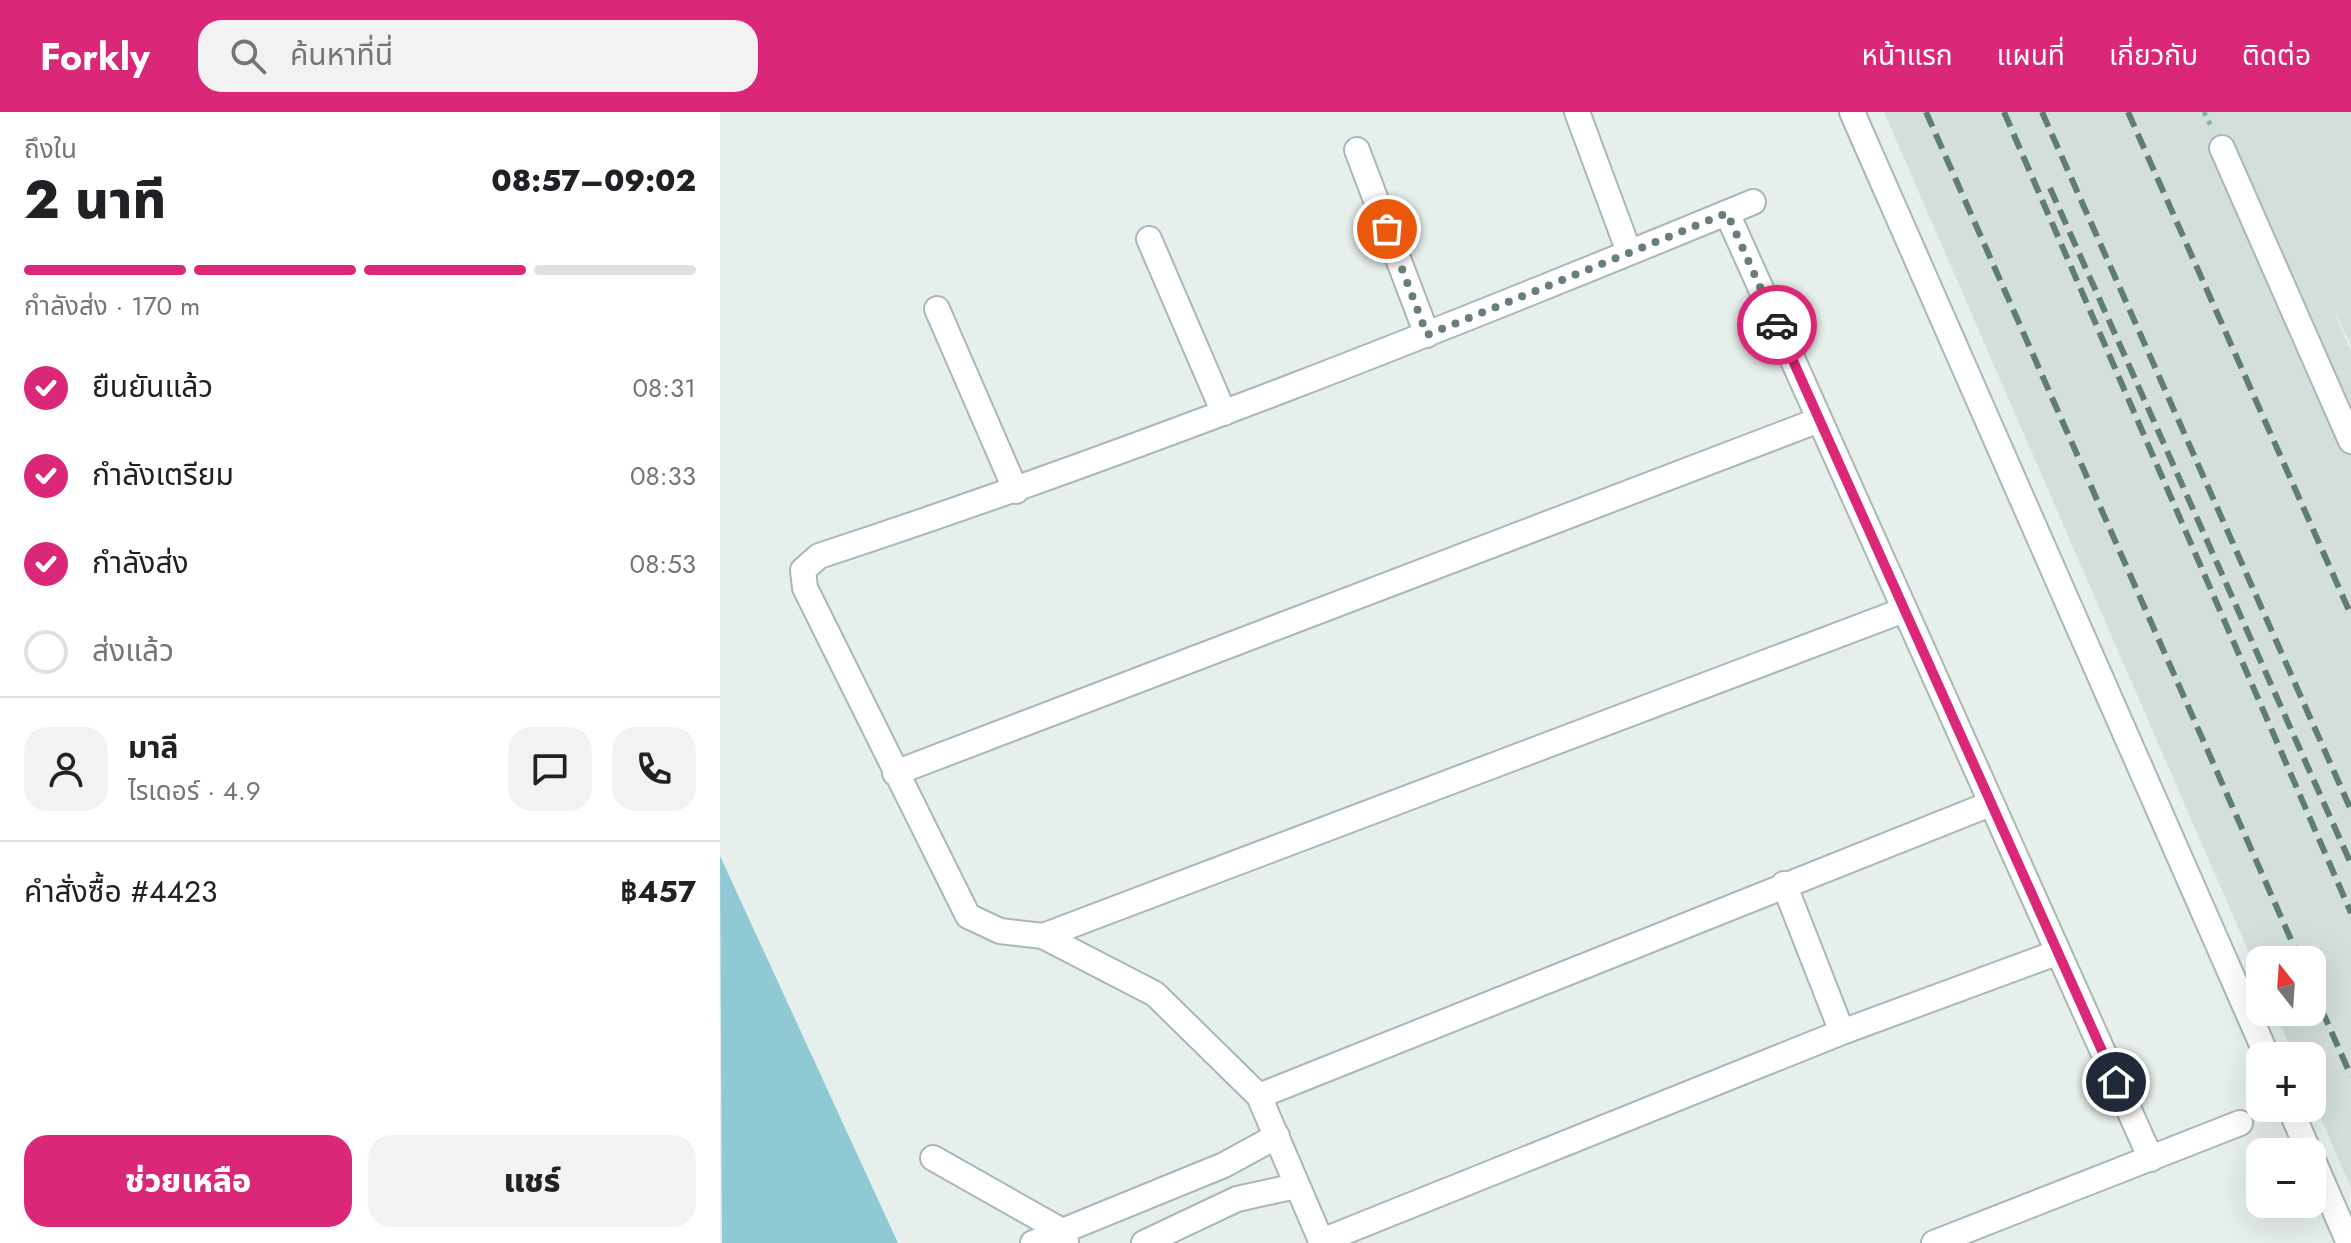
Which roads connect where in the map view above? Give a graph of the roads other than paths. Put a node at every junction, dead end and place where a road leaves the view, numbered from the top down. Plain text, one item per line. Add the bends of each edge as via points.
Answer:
1 (1577, 112) edge
2 (1852, 112) edge
3 (2222, 148) dead end
4 (1357, 150) dead end
5 (1753, 202) dead end
6 (1727, 213) junction
7 (1149, 239) dead end
8 (1629, 252) junction
9 (937, 309) dead end
10 (1427, 335) junction
11 (1224, 413) junction
12 (1819, 420) junction
13 (2351, 441) edge
14 (1016, 491) junction
15 (1904, 610) junction
16 (895, 773) junction
17 (1990, 804) junction
18 (1784, 884) junction
19 (1043, 936) junction
20 (2056, 953) junction
21 (1842, 1032) junction
22 (2261, 1042) edge
23 (1259, 1096) junction
24 (2240, 1123) dead end
25 (1277, 1136) junction
26 (933, 1158) dead end
27 (2151, 1159) junction
28 (1296, 1186) junction
29 (2326, 1190) edge
30 (1064, 1237) edge
31 (1322, 1242) edge
32 (1033, 1243) edge
33 (1144, 1243) edge
34 (1934, 1243) edge
35 (2349, 1243) edge

1 - 8 street
2 - 22 street
3 - 13 street
4 - 10 street
5 - 6 street
6 - 8 street
6 - 12 street
7 - 11 street
8 - 10 street
9 - 14 street
10 - 11 street
11 - 14 street
12 - 15 street
12 - 16 street
14 - 16 street via 819,556 803,570 805,588
15 - 17 street
15 - 19 street
16 - 19 street via 968,916 1000,931
17 - 18 street
17 - 20 street
18 - 21 street
18 - 23 street
19 - 23 street via 1155,994
20 - 21 street
20 - 27 street
21 - 31 street
23 - 25 street
24 - 27 street
25 - 28 street
25 - 30 street
26 - 30 street
27 - 34 street
28 - 31 street
28 - 33 street via 1237,1199
29 - 35 street
30 - 32 street

